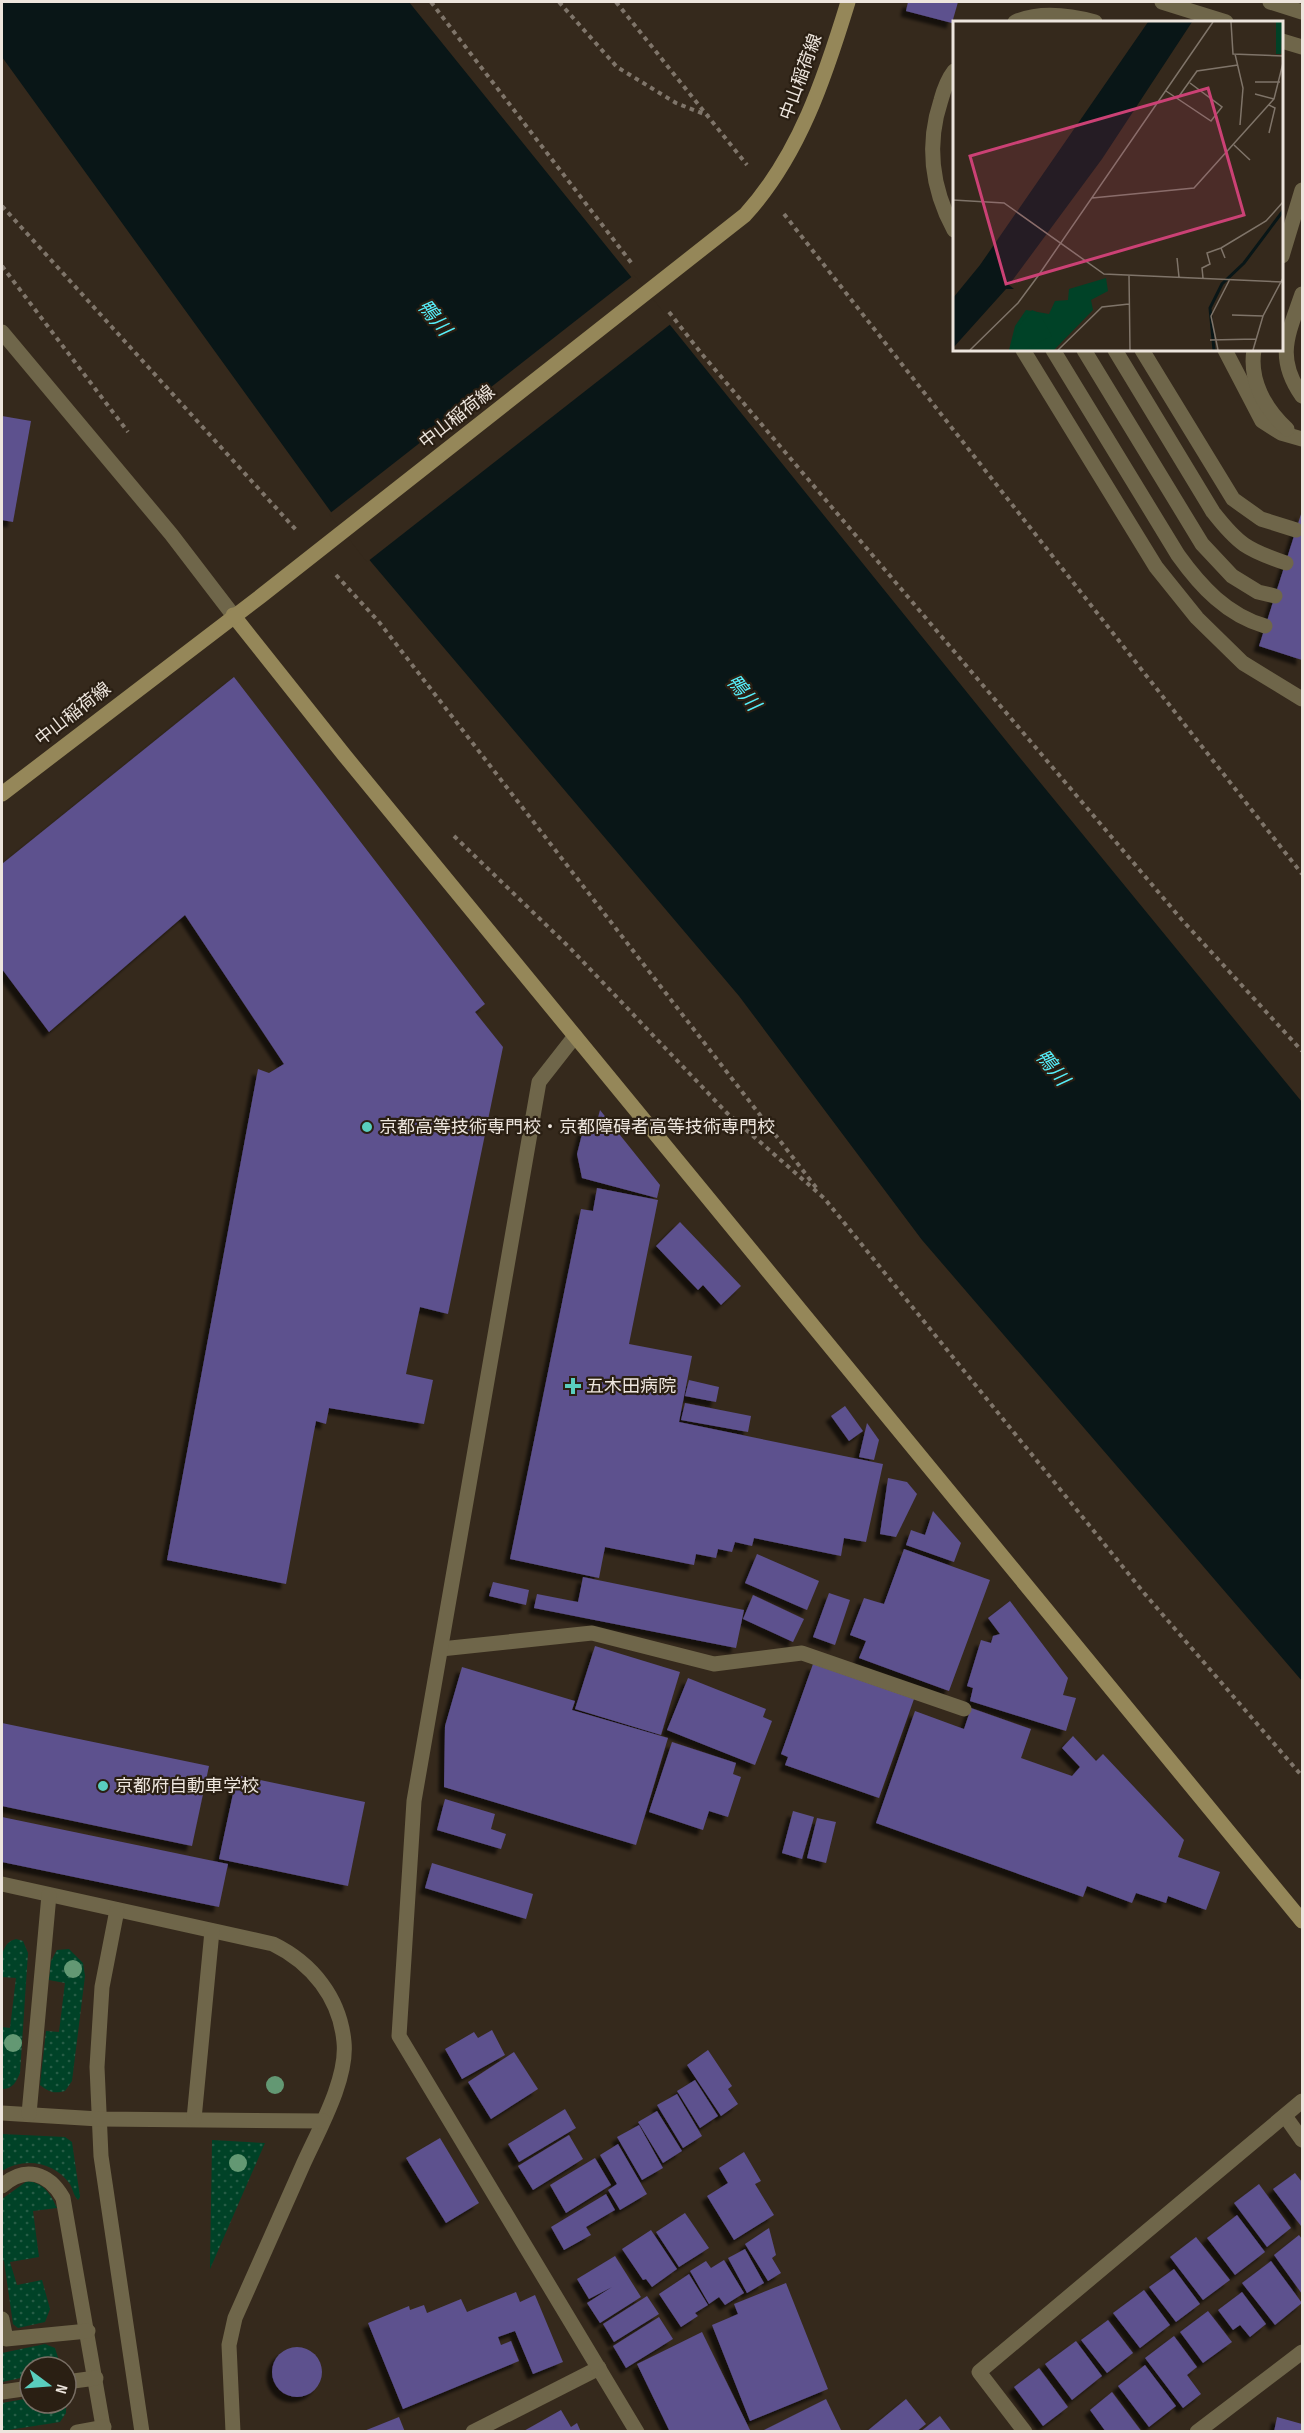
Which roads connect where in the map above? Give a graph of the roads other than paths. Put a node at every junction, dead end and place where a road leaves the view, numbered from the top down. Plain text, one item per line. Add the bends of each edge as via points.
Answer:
1 (848, 2) edge
2 (1162, 2) edge
3 (1270, 2) edge
4 (1302, 12) edge
5 (1020, 21) edge
6 (1091, 21) edge
7 (1223, 21) edge
8 (1283, 41) edge
9 (1302, 47) edge
10 (953, 72) edge
11 (1302, 190) edge
12 (953, 229) edge
13 (1283, 247) edge
14 (1302, 294) edge
15 (2, 332) edge
16 (1024, 351) edge
17 (1054, 351) edge
18 (1085, 351) edge
19 (1116, 351) edge
20 (1143, 351) edge
21 (1226, 351) edge
22 (1254, 351) edge
23 (1302, 396) edge
24 (1302, 439) edge
25 (1296, 530) dead end
26 (1286, 563) dead end
27 (1275, 596) dead end
28 (233, 615) junction
29 (1265, 626) dead end
30 (1302, 699) edge
31 (2, 794) edge
32 (575, 1036) junction
33 (441, 1649) junction
34 (964, 1709) dead end
35 (2, 1884) edge
36 (49, 1895) junction
37 (117, 1910) junction
38 (1302, 1921) edge
39 (212, 1931) junction
40 (1302, 2101) edge
41 (2, 2113) edge
42 (29, 2114) junction
43 (1285, 2116) junction
44 (194, 2119) junction
45 (99, 2120) junction
46 (322, 2121) junction
47 (1302, 2140) edge
48 (2, 2186) edge
49 (2, 2319) edge
50 (88, 2331) junction
51 (1302, 2352) edge
52 (599, 2368) junction
53 (96, 2378) junction
54 (78, 2380) edge
55 (18, 2390) edge
56 (2, 2392) edge
57 (104, 2429) edge
58 (77, 2432) edge
59 (142, 2432) edge
60 (233, 2432) edge
61 (473, 2432) edge
62 (637, 2432) edge
63 (1025, 2432) edge
64 (1197, 2432) edge

1 - 28 street, 中山稲荷線 via 797,143 767,191 745,215
2 - 7 street
3 - 4 street
5 - 6 street via 1048,15
8 - 9 street
10 - 12 street via 934,120 932,165
11 - 13 street
14 - 23 street via 1286,343 1288,373
15 - 28 street via 171,534
16 - 30 street via 1169,584 1243,663
17 - 29 street via 1194,576 1235,615
18 - 27 street via 1202,544 1232,576 1258,592
19 - 26 street via 1229,532 1251,552
20 - 25 street via 1233,499 1261,519
21 - 24 street via 1262,421 1281,433
22 - 24 street via 1252,362 1260,393 1274,417
28 - 31 street, 中山稲荷線
28 - 32 street
32 - 33 street via 539,1082
32 - 38 street
33 - 34 street via 592,1634 714,1664 802,1653
33 - 52 street via 414,1801 399,2036
35 - 36 street
36 - 37 street
36 - 42 street
37 - 39 street
37 - 45 street via 102,1987 97,2067
39 - 44 street
39 - 46 street via 273,1944 291,1953 305,1963 333,2000 345,2044 338,2080
40 - 43 street
41 - 42 street
42 - 45 street
43 - 47 street
43 - 63 street via 979,2372
44 - 45 street
44 - 46 street
45 - 59 street via 102,2165
46 - 60 street via 235,2318 229,2345
48 - 50 street via 10,2178 26,2173 55,2184 63,2198
49 - 50 street via 6,2339
50 - 53 street
51 - 64 street
52 - 61 street
52 - 62 street
53 - 54 street
53 - 57 street
55 - 56 street
57 - 58 street

